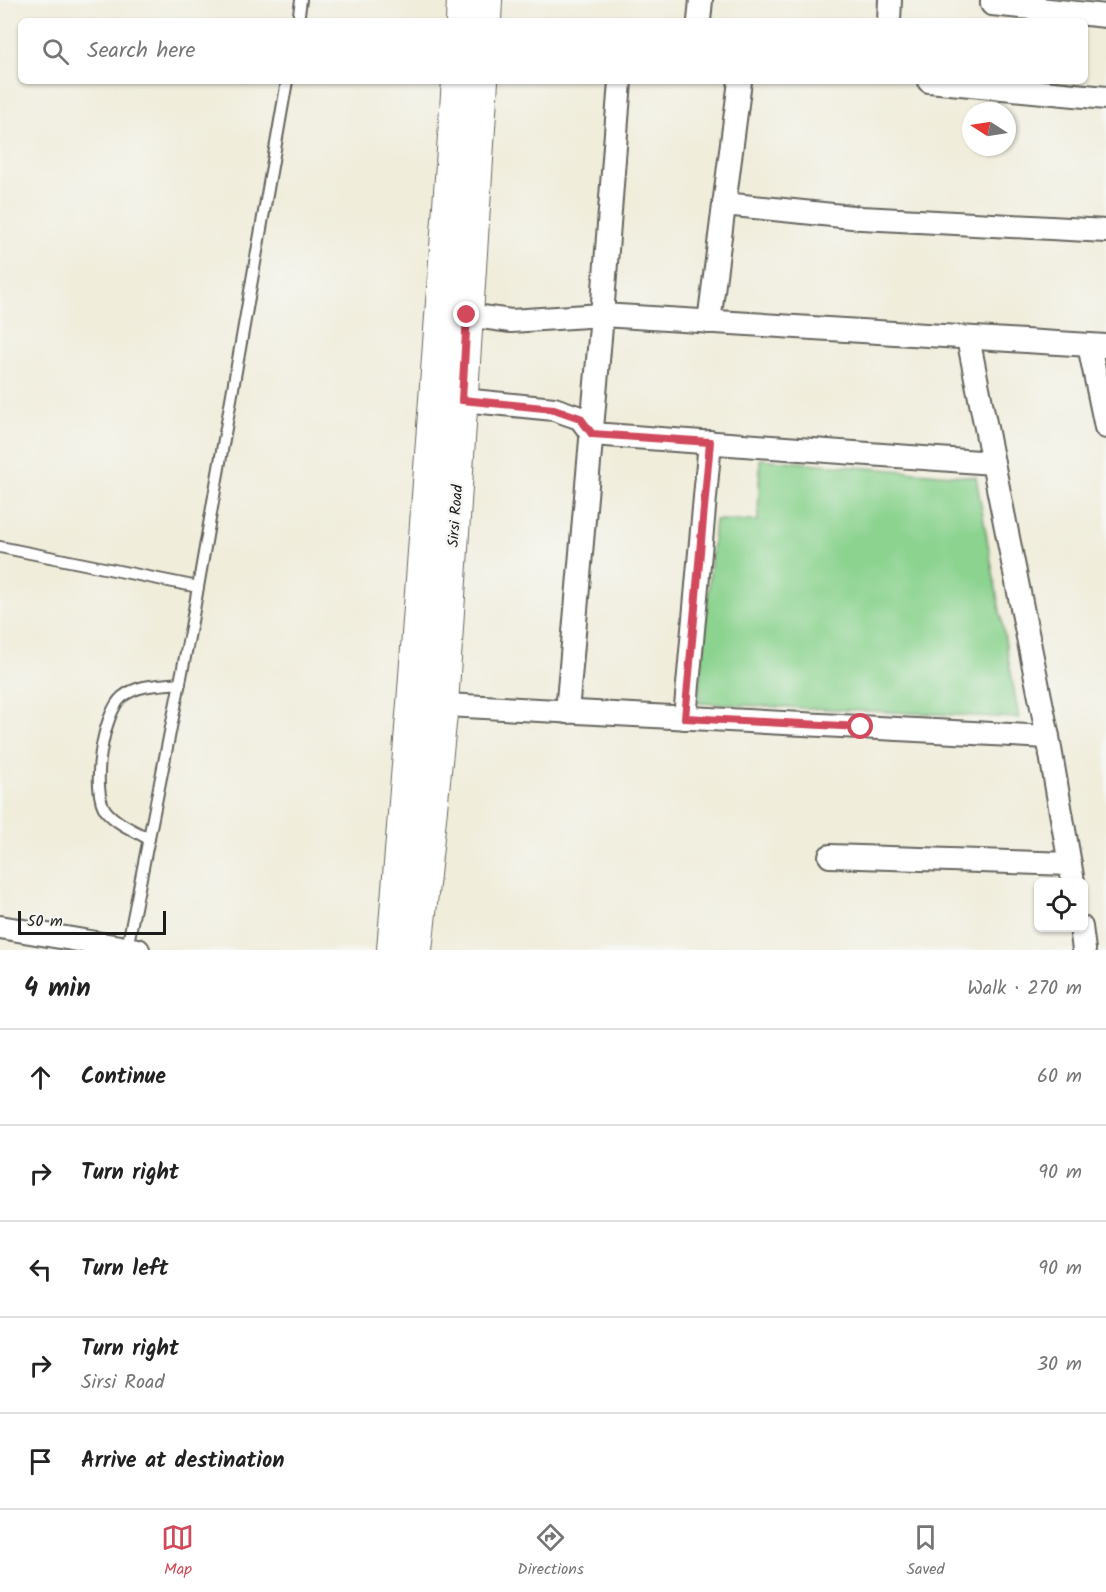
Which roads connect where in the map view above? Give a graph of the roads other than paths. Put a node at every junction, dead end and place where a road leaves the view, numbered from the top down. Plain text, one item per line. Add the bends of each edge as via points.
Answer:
1 (301, 0) edge
2 (463, 0) edge
3 (486, 0) edge
4 (701, 0) edge
5 (890, 0) edge
6 (992, 0) edge
7 (1080, 12) edge
8 (1106, 16) edge
9 (298, 18) edge
10 (462, 18) edge
11 (485, 18) edge
12 (699, 18) edge
13 (889, 18) edge
14 (286, 84) edge
15 (458, 84) edge
16 (482, 84) edge
17 (620, 84) edge
18 (740, 84) edge
19 (991, 84) edge
20 (1074, 88) edge
21 (1106, 98) edge
22 (724, 204) junction
23 (1106, 231) edge
24 (467, 315) junction
25 (602, 315) junction
26 (709, 322) junction
27 (968, 338) junction
28 (1097, 346) edge
29 (462, 400) junction
30 (1106, 427) edge
31 (592, 434) junction
32 (710, 442) junction
33 (993, 463) junction
34 (0, 547) edge
35 (198, 587) junction
36 (180, 683) junction
37 (428, 704) junction
38 (567, 712) junction
39 (685, 718) junction
40 (1048, 737) junction
41 (149, 838) junction
42 (830, 856) dead end
43 (1071, 873) edge
44 (0, 927) edge
45 (1082, 932) edge
46 (133, 949) edge
47 (393, 950) edge
48 (416, 950) edge
49 (1084, 950) edge

1 - 9 lane
2 - 10 street
3 - 11 street
4 - 12 street
5 - 13 street
6 - 7 street via 992,4
7 - 8 street
14 - 35 lane
15 - 37 street, Sirsi Road
16 - 24 street, Sirsi Road
17 - 25 street
18 - 22 street
19 - 20 street
20 - 21 street
22 - 23 street via 862,218
22 - 26 street
24 - 25 street via 511,321
24 - 29 street, Sirsi Road
25 - 26 street
25 - 31 street
26 - 27 street
27 - 28 street
27 - 33 street
28 - 30 street
29 - 31 street via 554,409 580,418
29 - 37 street, Sirsi Road
31 - 32 street
31 - 38 street
32 - 33 street
32 - 39 street
33 - 40 street
34 - 35 lane
35 - 36 lane
36 - 41 lane
36 - 41 lane via 148,686 124,695 110,716 102,751 100,800 115,819
37 - 38 street
37 - 47 street, Sirsi Road
37 - 48 street, Sirsi Road
38 - 39 street
39 - 40 street
40 - 43 street
41 - 46 lane
42 - 43 street
44 - 46 street
45 - 49 street

